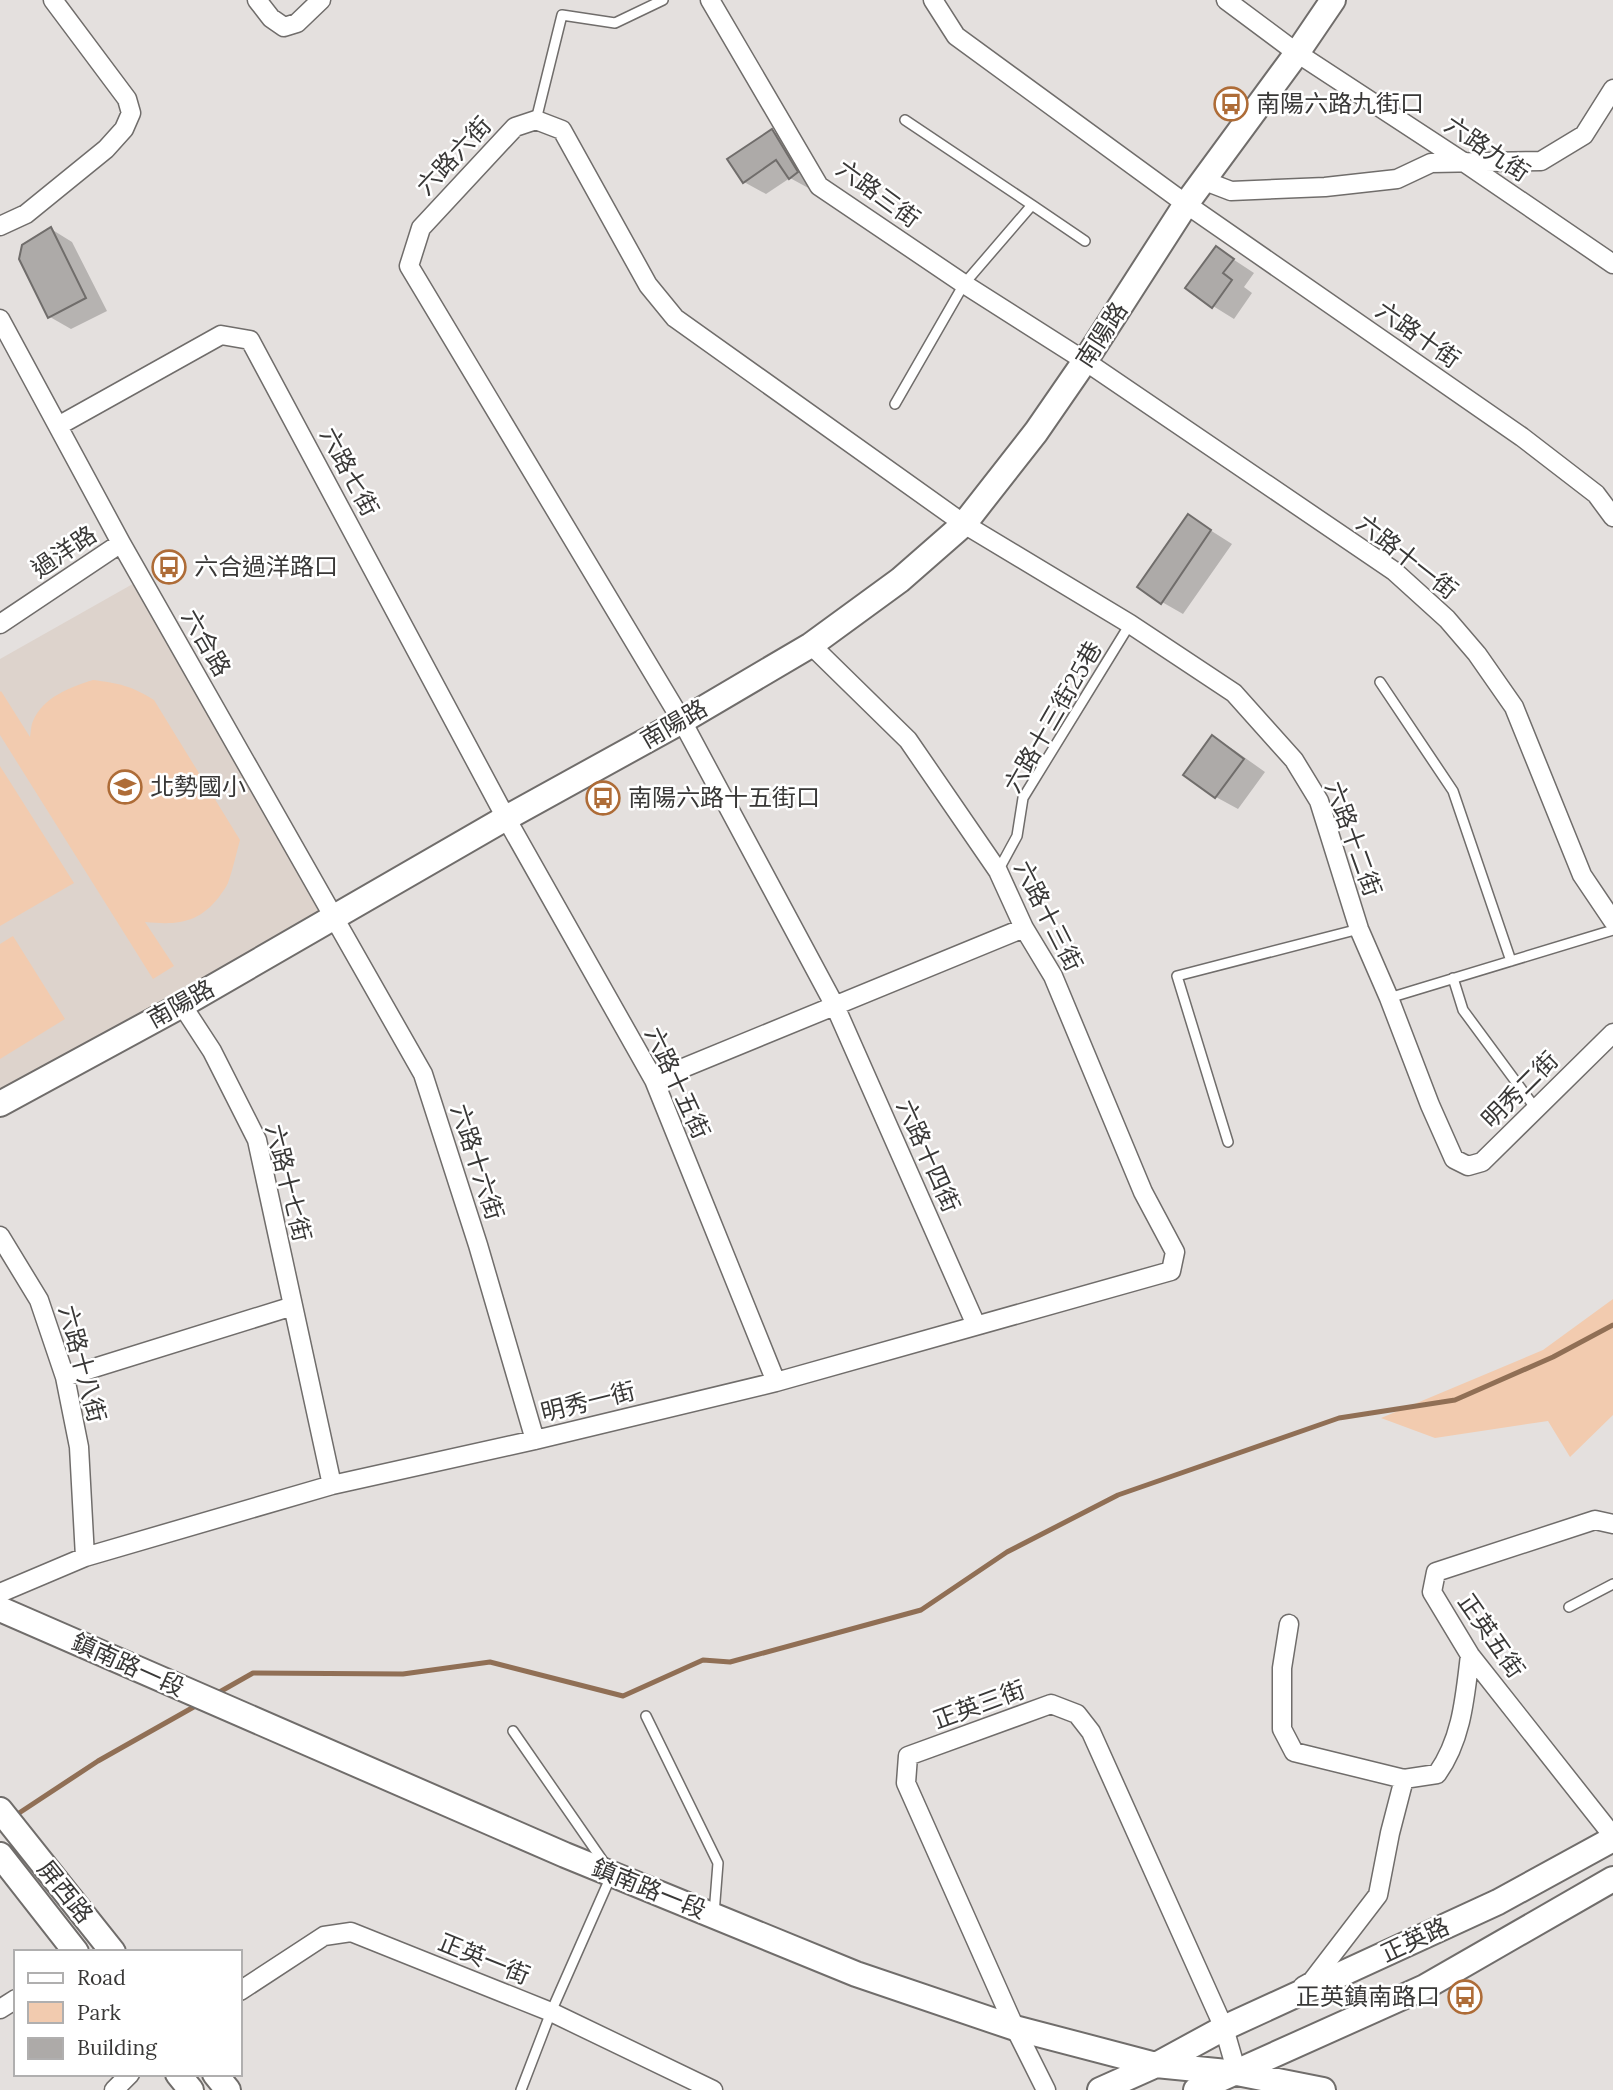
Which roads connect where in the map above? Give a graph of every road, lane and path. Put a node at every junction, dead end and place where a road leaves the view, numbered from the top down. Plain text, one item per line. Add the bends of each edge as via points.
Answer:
1 (53, 0) edge
2 (257, 0) edge
3 (321, 0) edge
4 (663, 0) edge
5 (710, 0) edge
6 (933, 0) edge
7 (1226, 0) edge
8 (1334, 0) edge
9 (1297, 53) junction
10 (1613, 89) edge
11 (536, 120) junction
12 (905, 120) dead end
13 (1465, 163) junction
14 (1205, 181) junction
15 (1186, 204) junction
16 (1032, 205) junction
17 (0, 226) edge
18 (1084, 241) dead end
19 (1613, 264) edge
20 (964, 284) junction
21 (0, 319) edge
22 (1085, 361) junction
23 (895, 404) dead end
24 (58, 426) junction
25 (1613, 517) edge
26 (964, 524) junction
27 (121, 543) junction
28 (0, 624) edge
29 (1130, 624) junction
30 (811, 645) junction
31 (1380, 682) dead end
32 (682, 721) junction
33 (506, 818) junction
34 (998, 871) junction
35 (334, 916) junction
36 (1613, 920) edge
37 (1024, 928) junction
38 (1359, 929) junction
39 (1613, 930) edge
40 (1511, 961) junction
41 (1453, 978) junction
42 (1389, 998) junction
43 (182, 1005) junction
44 (835, 1006) junction
45 (1613, 1033) edge
46 (654, 1080) junction
47 (0, 1104) edge
48 (1536, 1109) junction
49 (1228, 1142) dead end
50 (1454, 1159) joint
51 (0, 1236) edge
52 (1175, 1252) joint
53 (292, 1306) junction
54 (976, 1325) junction
55 (65, 1377) junction
56 (776, 1382) junction
57 (535, 1440) junction
58 (332, 1485) junction
59 (1613, 1524) edge
60 (85, 1557) junction
61 (1613, 1584) edge
62 (0, 1593) edge
63 (1569, 1607) dead end
64 (0, 1609) edge
65 (1289, 1624) dead end
66 (1470, 1655) junction
67 (646, 1716) dead end
68 (513, 1731) dead end
69 (1404, 1779) junction
70 (0, 1810) edge
71 (1613, 1837) edge
72 (0, 1855) edge
73 (612, 1874) junction
74 (1613, 1879) edge
75 (713, 1916) junction
76 (74, 1950) edge
77 (111, 1950) edge
78 (242, 1990) edge
79 (551, 2012) junction
80 (1015, 2028) junction
81 (1224, 2028) junction
82 (1156, 2065) junction
83 (1237, 2073) junction
84 (128, 2076) edge
85 (180, 2076) edge
86 (217, 2076) edge
87 (114, 2090) edge
88 (191, 2090) edge
89 (228, 2090) edge
90 (521, 2090) edge
91 (713, 2090) edge
92 (1046, 2090) edge
93 (1100, 2090) edge
94 (1196, 2090) edge
95 (1323, 2090) edge

1 - 17 street via 127,99 131,113 106,149 26,214
2 - 3 street via 284,27 298,23
4 - 11 lane via 615,23 562,15
5 - 20 street, 六路三街 via 819,186
6 - 15 street via 956,36
7 - 9 street, 六路九街
8 - 9 street, 南陽路
9 - 13 street, 六路九街
9 - 14 street, 南陽路
10 - 13 street via 1584,135 1541,161
11 - 26 street via 562,130 648,285 675,318
11 - 32 street, 六路六街 via 515,127 421,228 409,266
12 - 16 lane
13 - 14 street via 1431,163 1397,179 1325,187 1231,191
13 - 19 street, 六路九街
14 - 15 street, 南陽路
15 - 22 street, 南陽路
15 - 25 street, 六路十街 via 1522,437 1596,494
16 - 18 lane
16 - 20 lane
20 - 22 street, 六路三街
20 - 23 lane
21 - 24 street, 六合路
22 - 26 street, 南陽路
22 - 36 street, 六路十一街 via 1394,571 1447,619 1514,708 1582,875
24 - 27 street, 六合路
24 - 33 street, 六路七街 via 221,335 250,340
26 - 29 street, 六路十二街
26 - 30 street, 南陽路 via 900,580
27 - 28 street, 過洋路
27 - 35 street, 六合路
29 - 34 lane, 六路十三街25巷 via 1023,798 1017,836
29 - 38 street, 六路十二街 via 1234,694 1294,760 1319,801
30 - 32 street, 南陽路
30 - 34 street, 六路十三街 via 908,740
31 - 40 lane via 1453,791
32 - 33 street, 南陽路
32 - 44 street, 六路十四街
33 - 35 street, 南陽路
33 - 46 street, 六路十五街
34 - 37 street, 六路十三街
35 - 43 street, 南陽路
35 - 57 street, 六路十六街 via 423,1074
37 - 44 street
37 - 52 street, 六路十三街 via 1053,976 1143,1192
38 - 42 street, 六路十二街
38 - 49 lane via 1177,976
39 - 40 lane
40 - 41 lane
41 - 42 lane
41 - 48 lane via 1463,1010
42 - 50 street, 六路十二街
43 - 47 street, 南陽路
43 - 53 street, 六路十七街 via 212,1051 257,1140
44 - 46 street
44 - 54 street, 六路十四街
45 - 48 street, 明秀二街
46 - 56 street, 六路十五街
48 - 50 street, 明秀二街 via 1482,1162 1468,1166
51 - 55 street, 六路十八街 via 39,1300
52 - 54 street, 明秀一街 via 1171,1271
53 - 55 street
53 - 58 street, 六路十七街
54 - 56 street, 明秀一街
55 - 60 street, 六路十八街 via 79,1447
56 - 57 street, 明秀一街
57 - 58 street, 明秀一街
58 - 60 street, 明秀一街
59 - 66 street, 正英五街 via 1595,1520 1436,1572 1432,1592
60 - 62 street, 明秀一街
61 - 63 lane
64 - 73 street, 鎮南路一段
65 - 69 street via 1282,1668 1282,1729 1294,1752
66 - 69 street via 1462,1719 1448,1759 1437,1774
66 - 71 street, 正英五街
67 - 75 lane via 718,1863
68 - 73 lane
69 - 81 street via 1378,1895 1312,1981
70 - 77 street, 屏西路
71 - 81 street, 正英路 via 1498,1902
72 - 76 street, 屏西路
73 - 75 street, 鎮南路一段
73 - 79 lane
74 - 83 street, 正英路 via 1425,1987
75 - 80 street, 鎮南路一段 via 856,1974
78 - 79 street, 正英一街 via 324,1936 351,1932
79 - 90 lane
79 - 91 street, 正英一街
80 - 81 street, 正英三街 via 906,1783 908,1756 1051,1704 1077,1714 1091,1732
80 - 82 street, 鎮南路一段
80 - 92 street, 正英三街
81 - 82 street, 正英路
81 - 83 street, 正英三街
82 - 83 street, 鎮南路一段
82 - 93 street, 正英路
83 - 94 street, 正英路
83 - 95 street, 鎮南路一段
84 - 87 street
85 - 88 street
86 - 89 street

